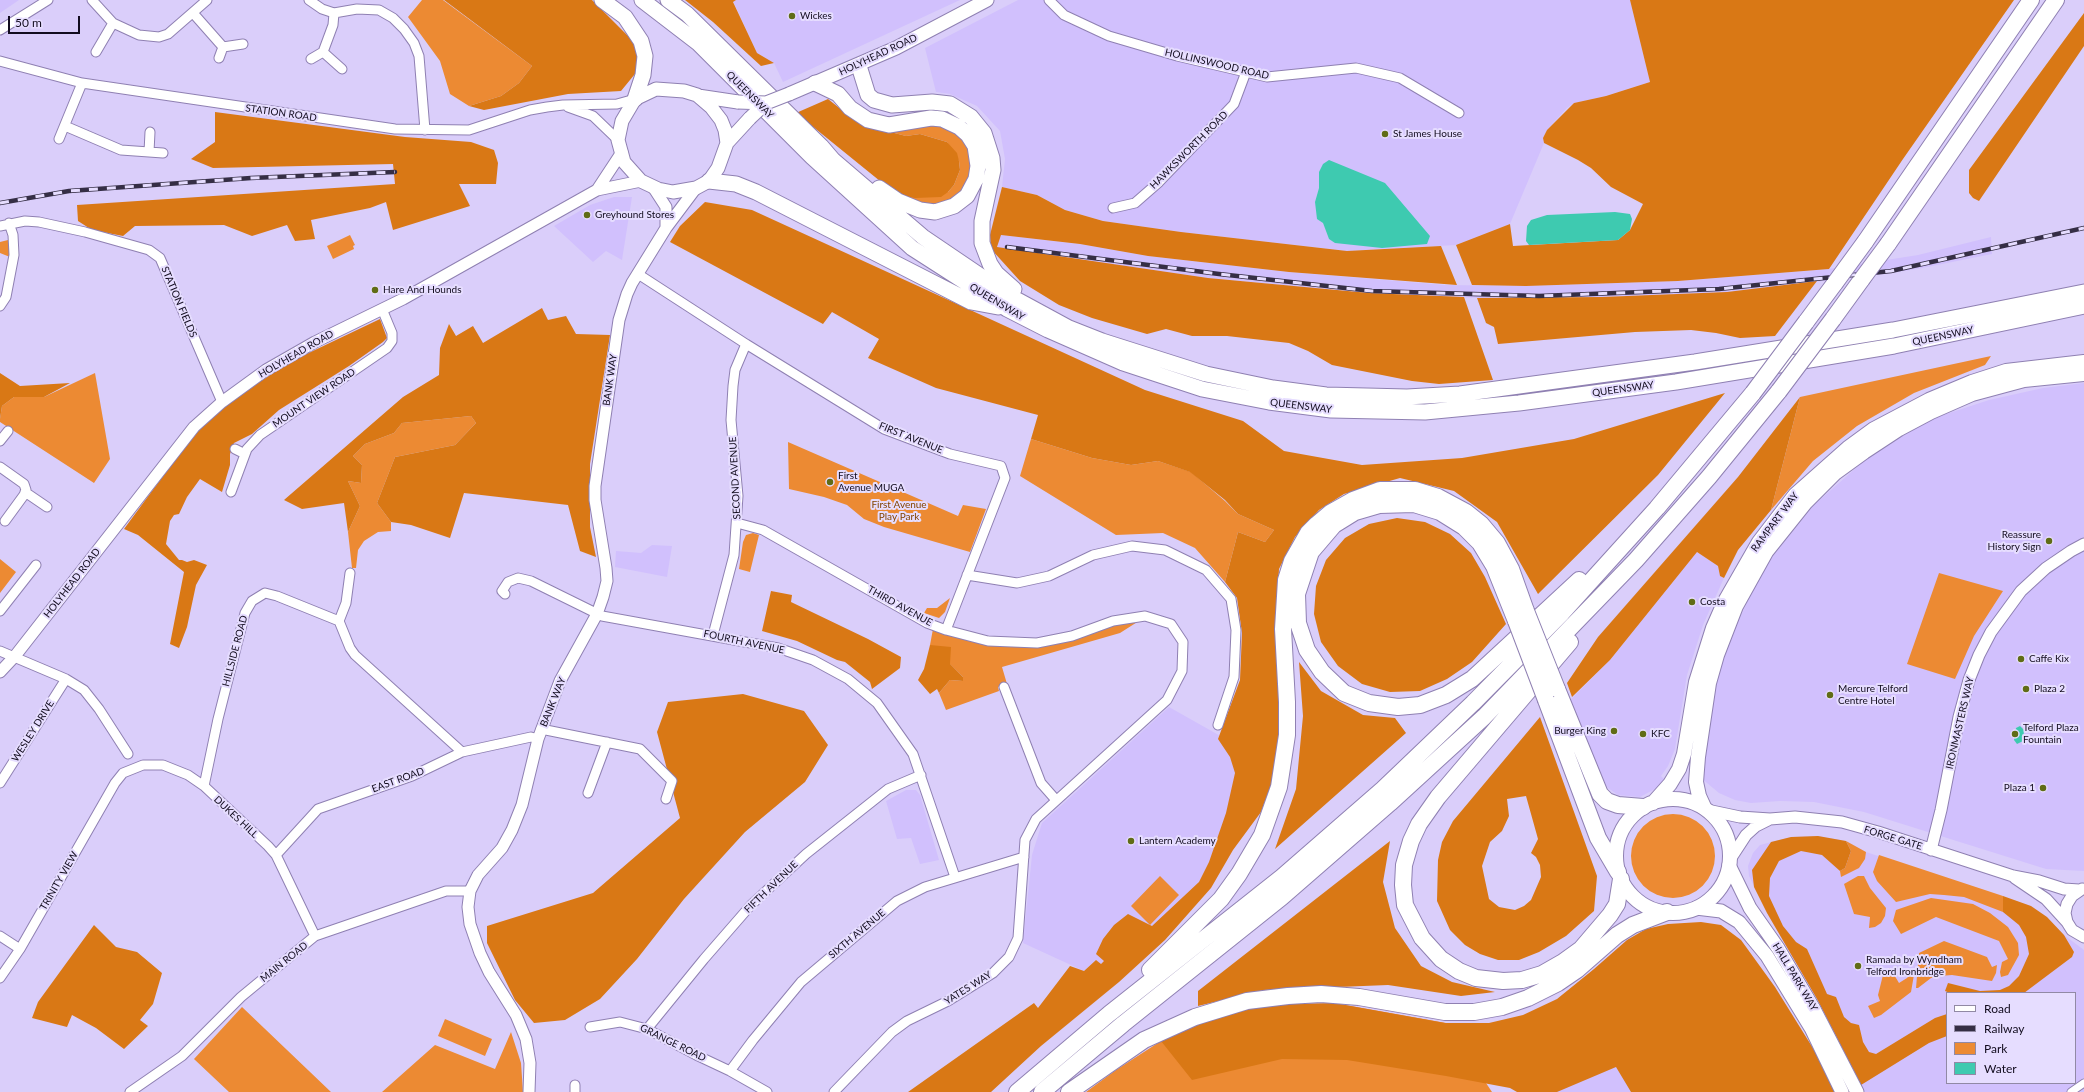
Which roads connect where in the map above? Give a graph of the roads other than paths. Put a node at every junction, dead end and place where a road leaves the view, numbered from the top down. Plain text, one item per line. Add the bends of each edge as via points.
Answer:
1 (48, 0) edge
2 (92, 0) edge
3 (207, 0) edge
4 (309, 0) edge
5 (602, 0) edge
6 (642, 0) edge
7 (668, 0) edge
8 (986, 0) edge
9 (1049, 0) edge
10 (2032, 0) edge
11 (2056, 0) edge
12 (193, 13) junction
13 (334, 13) junction
14 (113, 23) junction
15 (0, 30) edge
16 (242, 44) dead end
17 (223, 47) junction
18 (96, 52) dead end
19 (323, 52) junction
20 (219, 58) dead end
21 (312, 59) dead end
22 (0, 61) edge
23 (859, 66) junction
24 (342, 69) dead end
25 (1246, 72) junction
26 (82, 83) junction
27 (815, 84) junction
28 (697, 95) junction
29 (635, 98) junction
30 (766, 103) junction
31 (562, 105) junction
32 (1459, 113) dead end
33 (65, 126) junction
34 (425, 130) junction
35 (150, 132) dead end
36 (59, 138) dead end
37 (727, 143) junction
38 (821, 146) junction
39 (620, 148) junction
40 (149, 152) junction
41 (163, 153) dead end
42 (641, 181) junction
43 (702, 184) junction
44 (653, 187) junction
45 (597, 190) junction
46 (1113, 208) dead end
47 (4, 224) edge
48 (666, 228) junction
49 (638, 274) junction
50 (2084, 284) edge
51 (2052, 298) junction
52 (2084, 303) edge
53 (0, 306) edge
54 (382, 309) junction
55 (1007, 309) junction
56 (1102, 341) junction
57 (746, 344) junction
58 (2084, 362) edge
59 (2084, 374) edge
60 (222, 402) junction
61 (8, 431) dead end
62 (0, 441) edge
63 (235, 449) dead end
64 (246, 454) junction
65 (0, 467) edge
66 (25, 492) junction
67 (231, 492) dead end
68 (47, 507) dead end
69 (1657, 508) junction
70 (6, 520) dead end
71 (737, 523) junction
72 (2084, 544) edge
73 (1636, 560) junction
74 (36, 565) dead end
75 (350, 573) dead end
76 (967, 575) junction
77 (505, 594) dead end
78 (0, 612) edge
79 (597, 614) junction
80 (1521, 616) junction
81 (340, 621) junction
82 (946, 630) junction
83 (713, 636) junction
84 (0, 651) edge
85 (15, 656) junction
86 (0, 672) edge
87 (66, 679) junction
88 (1004, 687) dead end
89 (1551, 695) junction
90 (1218, 725) dead end
91 (540, 734) junction
92 (607, 742) junction
93 (462, 752) junction
94 (128, 754) dead end
95 (921, 774) junction
96 (0, 783) edge
97 (114, 783) joint
98 (204, 786) junction
99 (588, 793) dead end
100 (666, 799) dead end
101 (1056, 800) junction
102 (1648, 805) junction
103 (1706, 808) junction
104 (1770, 819) junction
105 (1025, 840) joint
106 (1931, 850) junction
107 (276, 855) junction
108 (1024, 856) junction
109 (1729, 863) junction
110 (1619, 875) junction
111 (2013, 876) junction
112 (955, 877) junction
113 (2081, 889) edge
114 (470, 891) junction
115 (1696, 908) junction
116 (1667, 912) junction
117 (2067, 922) junction
118 (0, 936) edge
119 (315, 936) junction
120 (2084, 936) edge
121 (20, 949) junction
122 (0, 978) edge
123 (1109, 1014) junction
124 (590, 1027) dead end
125 (647, 1029) junction
126 (730, 1071) junction
127 (2084, 1083) edge
128 (137, 1090) edge
129 (529, 1092) edge
130 (767, 1092) edge
131 (834, 1092) edge
132 (1017, 1092) edge
133 (1042, 1092) edge
134 (1069, 1092) edge
135 (1842, 1092) edge
136 (1857, 1092) edge
137 (2071, 1092) edge

1 - 15 street
2 - 14 street
3 - 12 street
4 - 13 street
5 - 29 highway via 625,17 641,41 645,56 643,75
6 - 55 highway, QUEENSWAY via 698,43 812,157 912,248
7 - 38 highway, QUEENSWAY via 687,14
8 - 23 main road, HOLYHEAD ROAD
9 - 25 street, HOLLINSWOOD ROAD via 1064,15 1109,36 1177,56
10 - 69 highway, bridge via 1835,283 1753,393
11 - 73 highway, bridge via 1888,244 1833,319 1779,391
12 - 14 street via 168,34 159,37 139,35
12 - 17 street
13 - 19 street via 333,25
13 - 34 street via 379,10 393,18 404,29 419,56
14 - 18 street
16 - 17 street
17 - 20 street
19 - 21 street
19 - 24 street
22 - 26 street, STATION ROAD
23 - 27 main road, HOLYHEAD ROAD
23 - 56 highway via 868,95 874,100 892,105 946,103 960,109 978,124 984,133 992,158 993,170 981,233 984,253 990,264 996,273 1021,294 1086,329
25 - 32 street, HOLLINSWOOD ROAD via 1267,77 1356,68 1400,78
25 - 46 street, HAWKSWORTH ROAD via 1234,104 1159,182 1135,203
26 - 33 street
26 - 34 street, STATION ROAD via 394,129
27 - 30 main road, HOLYHEAD ROAD, bridge
27 - 38 highway via 838,94 850,108 868,120 880,124 889,125 931,118 950,122 968,134 975,146 978,166 976,179 967,196 954,206 935,212 920,210 888,195
28 - 29 main road via 684,91 656,89
28 - 30 main road, HOLYHEAD ROAD, bridge via 738,102
28 - 37 main road via 721,120
29 - 31 street, STATION ROAD via 617,104
29 - 39 main road via 622,121
30 - 37 main road, HOLYHEAD ROAD, bridge
31 - 34 street, STATION ROAD via 530,110 469,130
31 - 39 street, STATION ROAD via 592,116
33 - 36 street
33 - 40 street via 121,150
35 - 40 street
37 - 43 main road via 718,168
38 - 56 highway, QUEENSWAY via 833,160 923,237 1035,310
39 - 42 main road via 624,162
39 - 45 street
40 - 41 street
42 - 44 main road
42 - 45 street
43 - 44 main road via 673,192
43 - 48 street, BANK WAY
43 - 55 highway via 736,184 756,192 971,302
44 - 48 street via 666,207
45 - 54 street, HOLYHEAD ROAD
47 - 53 street, STATION FIELDS via 13,235 14,255 6,297
47 - 60 street, STATION FIELDS via 40,222 149,250 160,258
48 - 49 street, BANK WAY
49 - 57 street, FIRST AVENUE
49 - 79 street, BANK WAY via 627,294 619,320 595,486 607,581
50 - 51 highway
51 - 52 highway, QUEENSWAY
51 - 56 highway, QUEENSWAY via 1893,330 1695,362 1460,394 1407,397 1326,395 1273,388 1206,374
52 - 55 highway, QUEENSWAY via 1894,346 1676,382 1519,403 1425,412 1331,410 1269,402 1202,389 1123,363
54 - 60 street, HOLYHEAD ROAD via 266,370
54 - 64 street, MOUNT VIEW ROAD via 392,333 392,341 387,348 260,435
57 - 71 street, SECOND AVENUE via 735,370 731,420 738,496
57 - 76 street, FIRST AVENUE via 884,429 950,454 1001,466 1005,478
58 - 102 main road, RAMPART WAY via 2006,371 1929,400 1874,429 1814,476 1795,495 1759,542 1724,603 1713,628 1696,682 1684,754 1679,769 1670,784
59 - 103 main road, RAMPART WAY via 2024,380 1972,394 1931,412 1864,452 1835,473 1806,502 1766,552 1736,606 1717,655 1709,683 1696,782 1699,796
60 - 85 street, HOLYHEAD ROAD via 194,427
61 - 62 street
63 - 64 street
64 - 67 street, MOUNT VIEW ROAD
65 - 66 street via 24,484
66 - 68 street
66 - 70 street
69 - 80 highway via 1472,679 1446,695 1420,705 1398,707 1369,703 1344,693 1322,672 1307,650 1298,623 1297,594 1311,552 1334,525 1355,512 1379,505 1414,504 1440,512 1464,527 1480,544
69 - 123 highway via 1556,619 1383,789 1282,877
71 - 82 street, THIRD AVENUE via 763,530 927,623
71 - 83 street, SECOND AVENUE via 729,582
72 - 106 street, IRONMASTERS WAY via 2046,568 2021,591 1991,632 1979,655 1959,717
73 - 110 highway via 1585,625 1438,797 1419,824 1411,841 1404,865 1403,885 1405,905 1414,927 1432,951 1459,971 1476,978 1503,981 1522,980 1542,974 1581,949 1617,904
73 - 133 highway via 1484,717 1390,803 1282,897
74 - 78 street
75 - 81 street via 346,603
76 - 82 street, FIRST AVENUE
76 - 90 street via 1017,583 1049,576 1093,555 1132,546 1165,550 1206,570 1231,599 1236,630 1234,677
77 - 79 street, FOURTH AVENUE via 502,591 508,582 518,578
79 - 83 street, FOURTH AVENUE
79 - 91 street, BANK WAY via 560,681
80 - 89 highway, bridge
80 - 123 highway via 1511,569 1497,543 1482,524 1438,497 1415,490 1380,490 1353,500 1317,524 1308,533 1292,561 1286,580 1283,629 1287,735 1279,787 1262,835 1221,899
81 - 93 street via 355,655
81 - 98 street, HILLSIDE ROAD via 272,594 261,594 252,601 245,613 237,639
82 - 101 street, THIRD AVENUE via 988,640 1037,643 1072,636 1113,621 1144,616 1171,624 1183,642 1182,672 1167,700
83 - 95 street, FOURTH AVENUE via 778,648 813,660 848,678 877,703 913,754
84 - 85 street
85 - 86 street, HOLYHEAD ROAD
85 - 87 street
87 - 94 street via 90,697
87 - 96 street, WESLEY DRIVE
88 - 101 street via 1040,784
89 - 102 highway via 1600,794 1618,805
89 - 110 highway via 1598,838
91 - 92 street, EAST ROAD
91 - 93 street, EAST ROAD
91 - 114 street, BANK WAY via 522,805 512,830 502,848 478,875
92 - 99 street
92 - 100 street, EAST ROAD via 640,749 672,781
93 - 107 street, EAST ROAD via 412,776 318,809
95 - 112 street, FOURTH AVENUE
95 - 125 street, FIFTH AVENUE via 888,789 806,854 752,905
97 - 98 street, DUKES HILL via 123,773 133,768 153,764 176,769
97 - 121 street, TRINITY VIEW
98 - 107 street, DUKES HILL
101 - 105 street, THIRD AVENUE via 1036,819
102 - 103 main road via 1670,799 1686,800
102 - 110 main road via 1626,825 1618,838 1615,859
103 - 104 street, FORGE GATE via 1740,817
103 - 109 main road via 1723,831
104 - 106 street, FORGE GATE via 1826,819 1878,832
104 - 109 street, FORGE GATE via 1746,835
105 - 108 street, YATES WAY
106 - 111 street, FORGE GATE
107 - 119 street, DUKES HILL
108 - 112 street, SIXTH AVENUE
108 - 131 street, YATES WAY via 1018,938 1009,956 993,973 948,1001 907,1020
109 - 115 main road via 1723,882 1715,894
109 - 136 main road, HALL PARK WAY via 1750,908 1778,948 1814,1009
110 - 116 main road via 1626,889 1635,898 1652,908
111 - 113 street, FORGE GATE
111 - 117 street, FORGE GATE via 2046,899
112 - 126 street, SIXTH AVENUE via 925,887 897,901 848,941 801,982
113 - 117 street via 2067,904
114 - 119 street, MAIN ROAD via 446,891
114 - 129 street, BANK WAY via 470,924 480,953 516,1015 526,1039 530,1063
115 - 116 main road
115 - 135 main road, HALL PARK WAY via 1721,911 1739,922 1767,956 1811,1028
116 - 134 highway via 1633,924 1558,983 1502,1007 1474,1012 1446,1012 1359,997 1321,994 1247,1001 1195,1017 1144,1040
117 - 120 street, FORGE GATE via 2072,930
118 - 121 street
119 - 128 street, MAIN ROAD via 247,992 182,1056
121 - 122 street, TRINITY VIEW
123 - 132 highway
124 - 125 street, GRANGE ROAD via 620,1022
125 - 126 street, GRANGE ROAD
126 - 130 street
127 - 137 street

